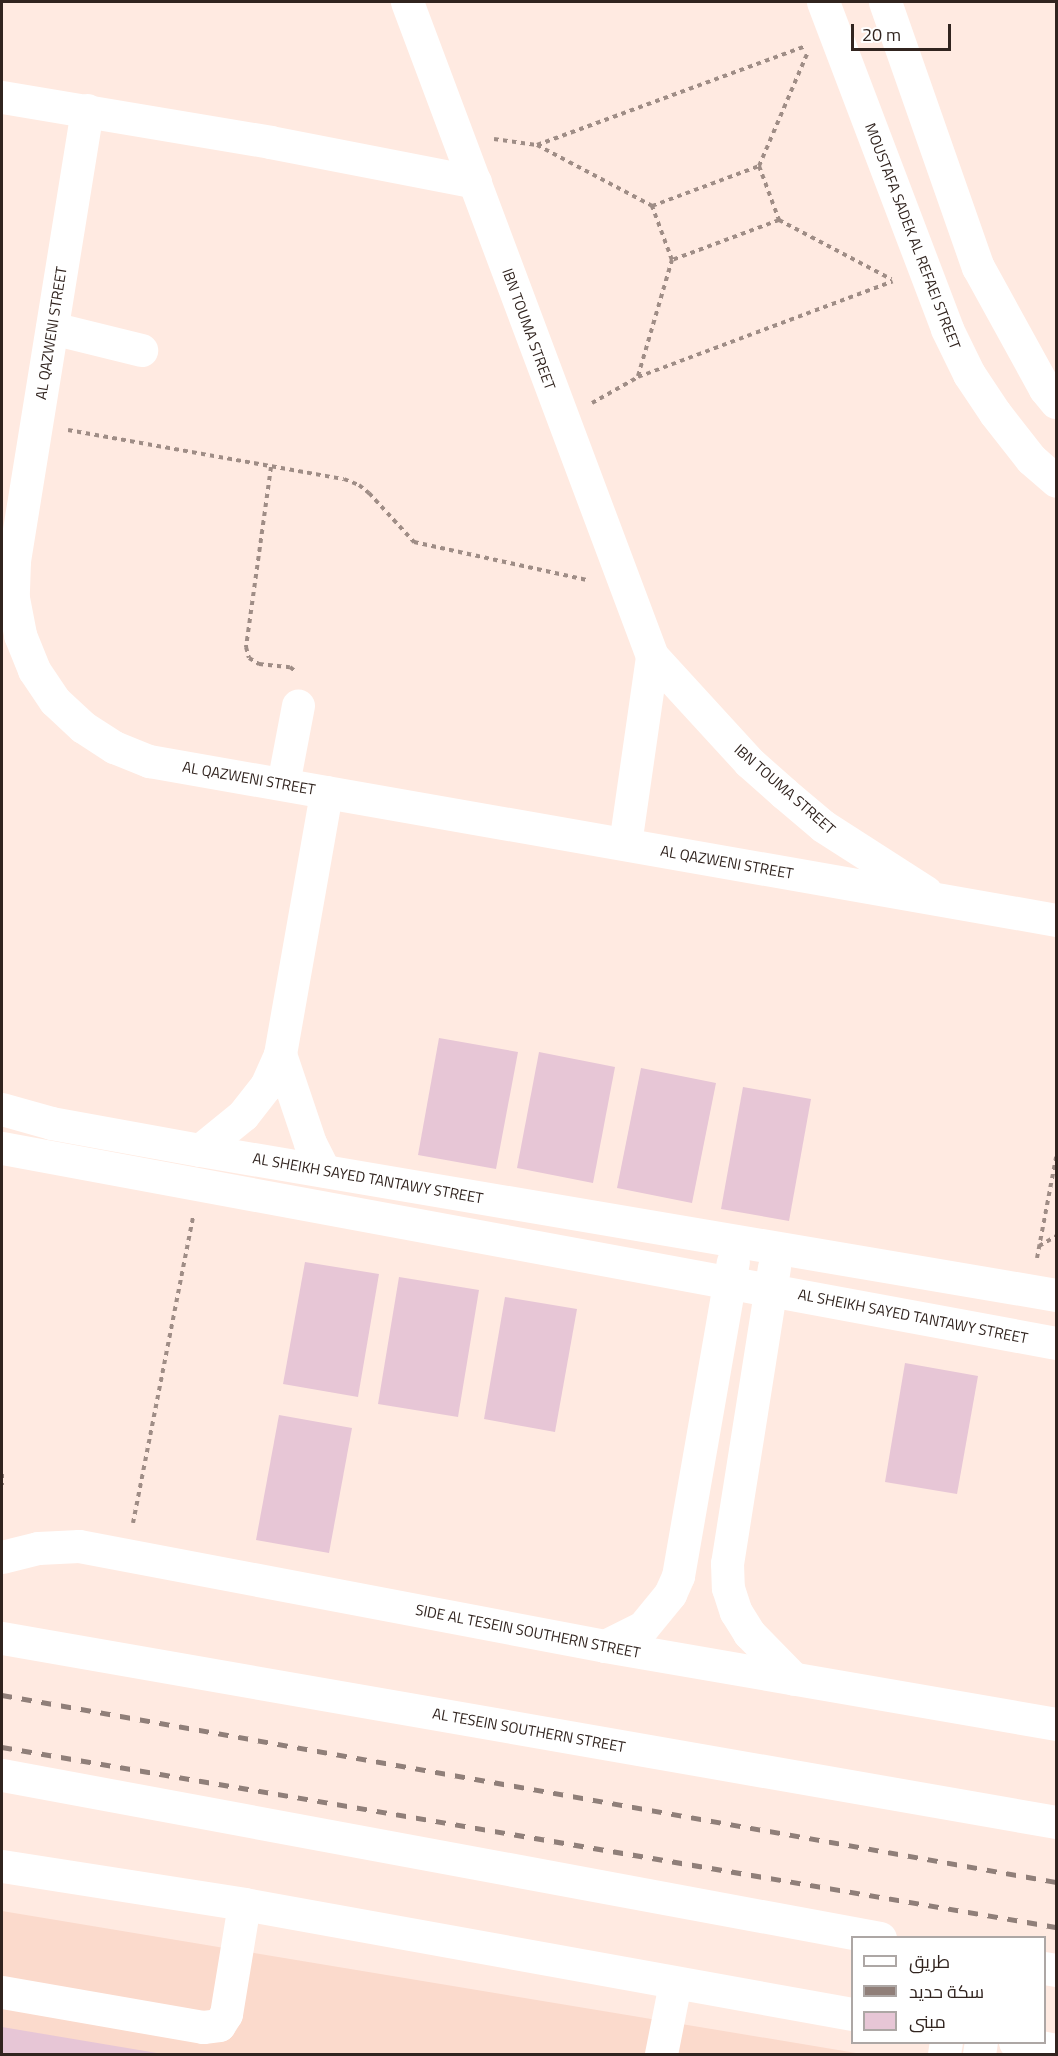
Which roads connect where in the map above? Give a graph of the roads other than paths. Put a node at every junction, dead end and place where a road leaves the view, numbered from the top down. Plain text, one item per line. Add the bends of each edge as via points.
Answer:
1 (407, 2) edge
2 (823, 2) edge
3 (885, 2) edge
4 (2, 97) edge
5 (87, 110) junction
6 (475, 182) junction
7 (51, 328) junction
8 (141, 350) dead end
9 (1056, 402) edge
10 (1056, 481) edge
11 (652, 656) junction
12 (298, 705) road end
13 (283, 784) junction
14 (326, 792) junction
15 (625, 844) junction
16 (937, 899) junction
17 (1056, 920) edge
18 (280, 1054) junction
19 (2, 1109) edge
20 (51, 1123) junction
21 (2, 1148) edge
22 (200, 1150) junction
23 (45, 1156) junction
24 (324, 1171) junction
25 (736, 1240) junction
26 (777, 1248) junction
27 (729, 1283) junction
28 (770, 1289) junction
29 (1044, 1293) edge
30 (1056, 1343) edge
31 (2, 1557) edge
32 (2, 1638) edge
33 (605, 1646) junction
34 (794, 1679) junction
35 (1056, 1724) edge
36 (2, 1775) edge
37 (1056, 1822) edge
38 (2, 1866) edge
39 (244, 1904) junction
40 (869, 1936) edge
41 (675, 1983) junction
42 (2, 1992) edge
43 (851, 2014) edge
44 (1021, 2044) edge
45 (1056, 2050) edge
46 (661, 2055) edge

1 - 6 main road, IBN TOUMA STREET
2 - 10 main road, MOUSTAFA SADEK AL REFAEI STREET via 947,328 969,374 1030,459
3 - 9 main road via 978,267 1045,389
4 - 5 main road
5 - 6 main road
5 - 7 main road, AL QAZWENI STREET
6 - 11 main road, IBN TOUMA STREET
7 - 8 main road
7 - 13 main road, AL QAZWENI STREET via 14,561 13,598 20,635 34,670 55,701 82,727 114,747 149,760
11 - 15 main road, IBN TOUMA STREET
11 - 16 main road, IBN TOUMA STREET via 749,762 823,826
12 - 13 main road
13 - 14 main road, AL QAZWENI STREET
14 - 15 main road, AL QAZWENI STREET
14 - 18 main road
15 - 16 main road, AL QAZWENI STREET
16 - 17 main road, AL QAZWENI STREET
18 - 22 main road via 266,1086 243,1115
18 - 24 main road via 310,1143
19 - 20 main road, AL SHEIKH SAYED TANTAWY STREET
20 - 22 main road, AL SHEIKH SAYED TANTAWY STREET
20 - 23 main road
21 - 23 main road, AL SHEIKH SAYED TANTAWY STREET
22 - 24 main road, AL SHEIKH SAYED TANTAWY STREET
23 - 27 main road, AL SHEIKH SAYED TANTAWY STREET
24 - 25 main road, AL SHEIKH SAYED TANTAWY STREET
25 - 26 main road, AL SHEIKH SAYED TANTAWY STREET
25 - 27 main road
26 - 28 main road
26 - 29 main road, AL SHEIKH SAYED TANTAWY STREET
27 - 28 main road, AL SHEIKH SAYED TANTAWY STREET
27 - 33 main road via 678,1575 670,1594 643,1626
28 - 30 main road, AL SHEIKH SAYED TANTAWY STREET
28 - 34 main road via 727,1563 728,1580 736,1612 749,1633
31 - 33 main road, SIDE AL TESEIN SOUTHERN STREET via 38,1548 79,1546
32 - 37 main road, AL TESEIN SOUTHERN STREET
33 - 34 main road, SIDE AL TESEIN SOUTHERN STREET
34 - 35 main road, SIDE AL TESEIN SOUTHERN STREET
36 - 40 main road
38 - 39 main road
39 - 41 main road
39 - 42 main road via 226,2014 219,2025 202,2027
41 - 43 main road
41 - 46 main road
44 - 45 main road

